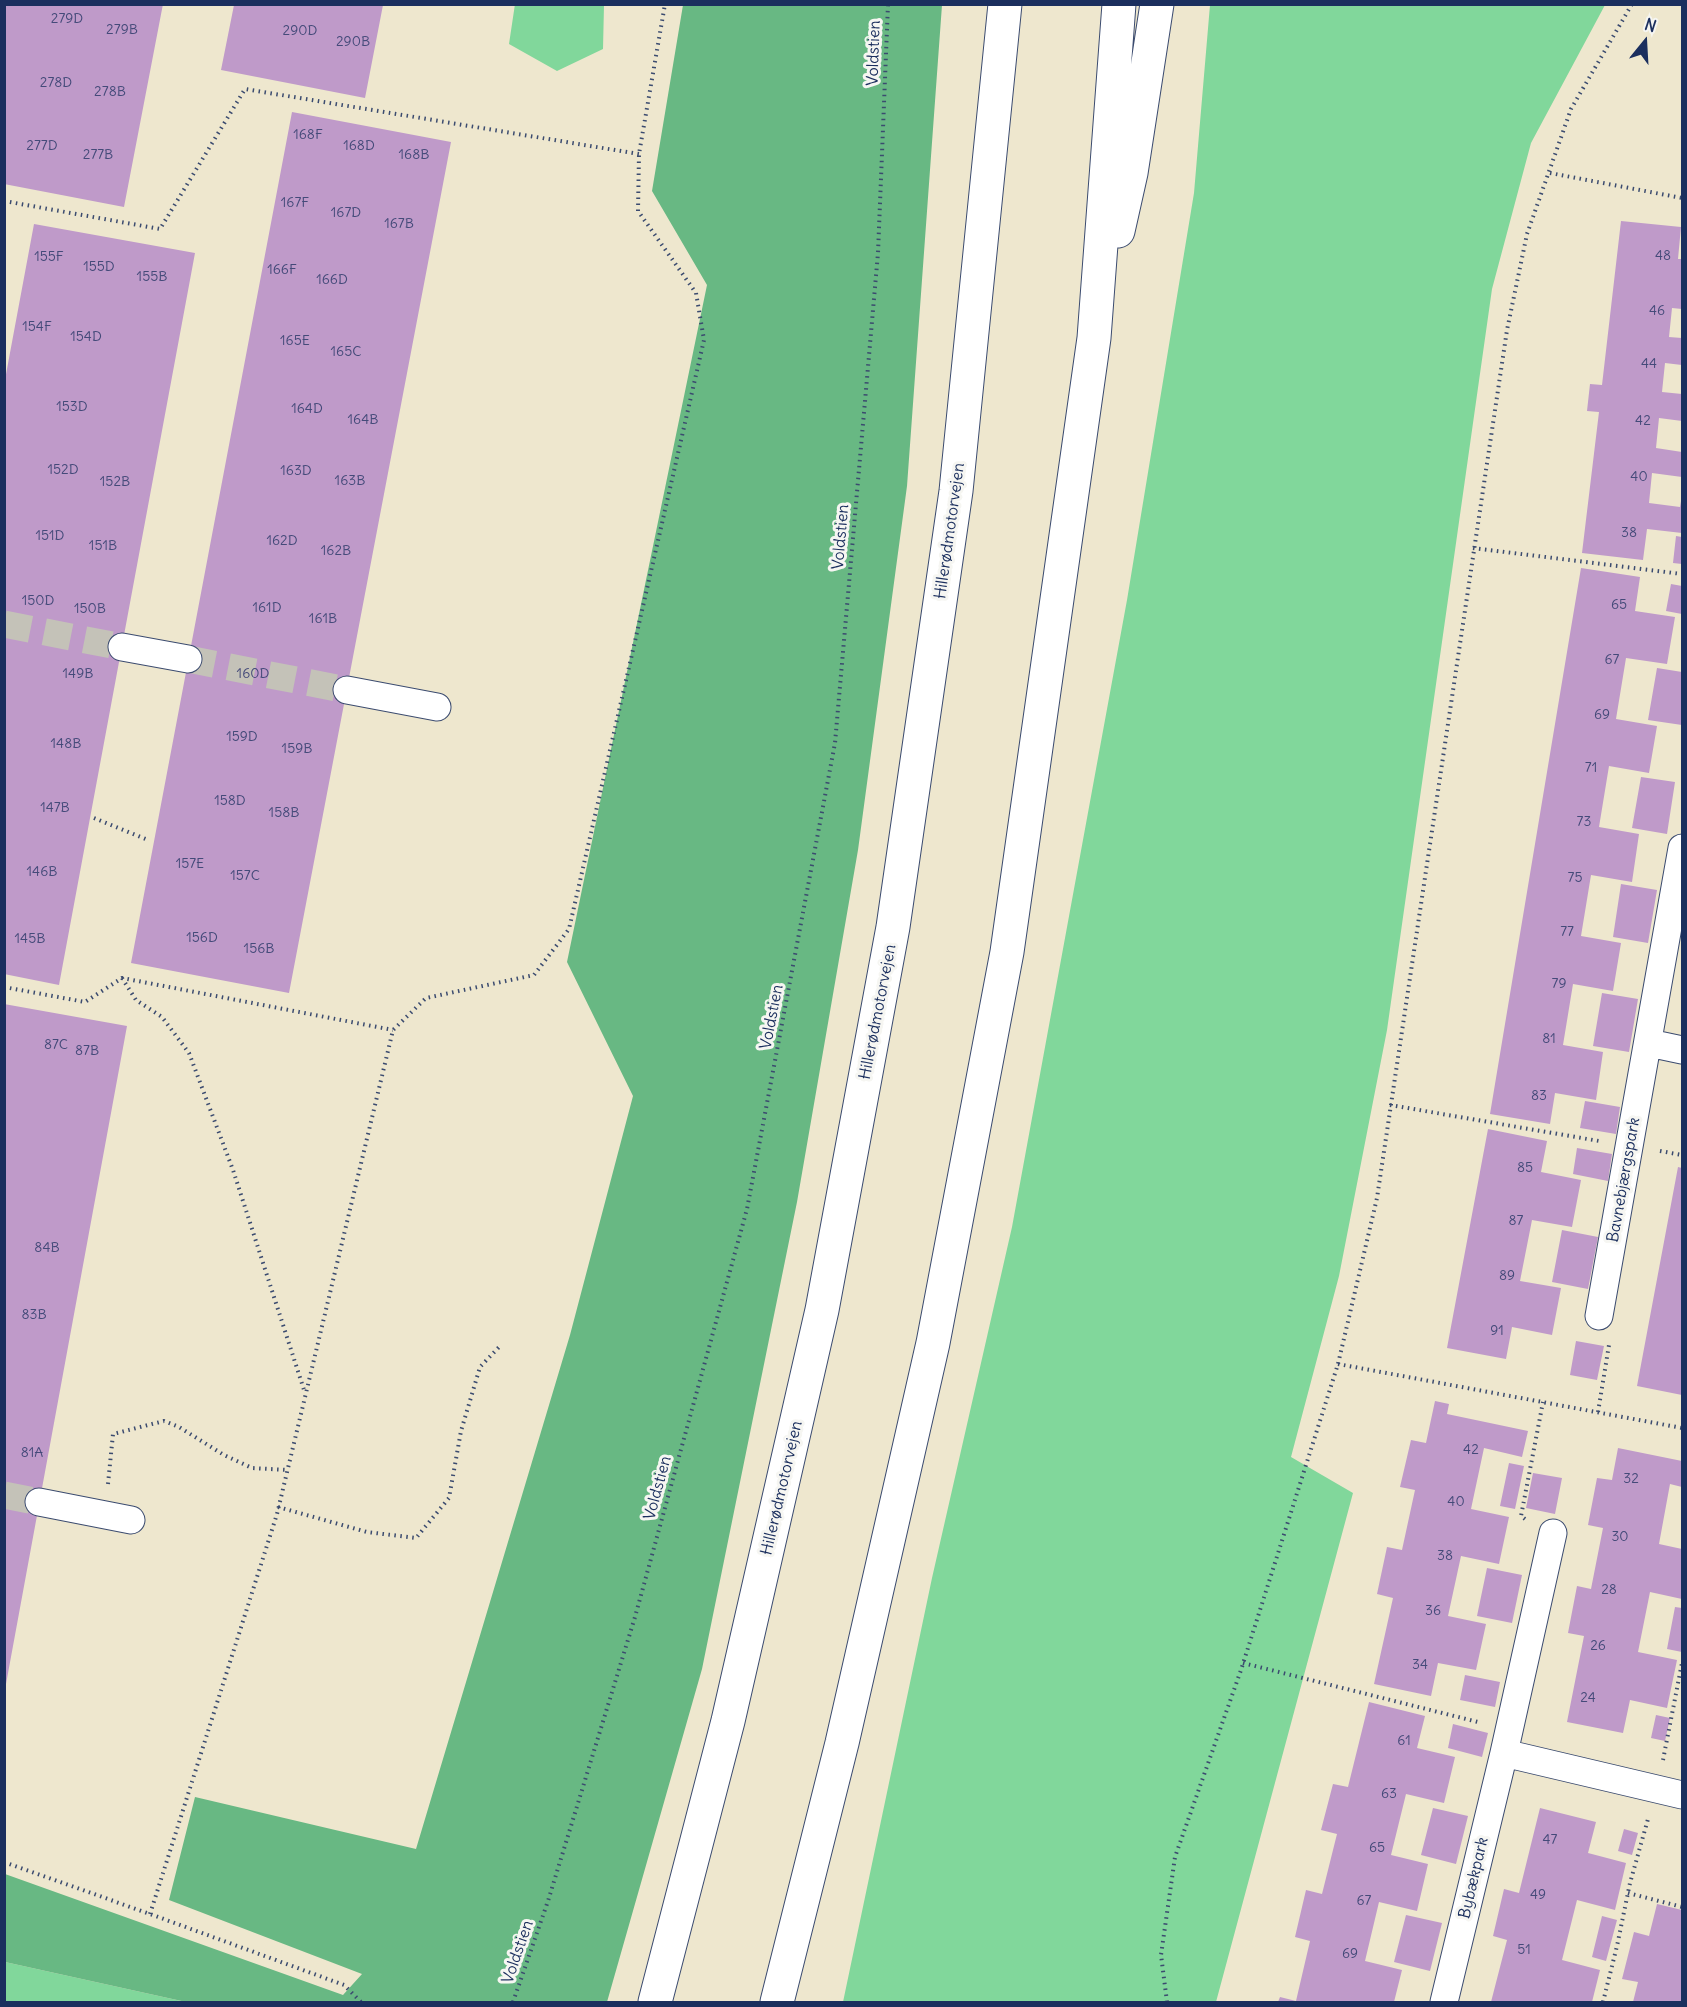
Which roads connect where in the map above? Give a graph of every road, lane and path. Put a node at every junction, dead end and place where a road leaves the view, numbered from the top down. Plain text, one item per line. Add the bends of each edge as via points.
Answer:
1 (666, 4) edge
2 (888, 4) edge
3 (1005, 4) edge
4 (1119, 4) edge
5 (1157, 4) edge
6 (1632, 4) edge
7 (639, 154) junction
8 (1550, 173) junction
9 (1683, 198) edge
10 (4, 201) edge
11 (1094, 338) junction
12 (1473, 548) junction
13 (1683, 574) edge
14 (122, 647) tunnel mouth
15 (188, 659) tunnel mouth
16 (347, 690) tunnel mouth
17 (437, 707) dead end
18 (94, 819) dead end
19 (148, 840) dead end
20 (1683, 848) edge
21 (122, 978) junction
22 (4, 987) edge
23 (393, 1030) junction
24 (1649, 1043) junction
25 (1683, 1050) edge
26 (1390, 1105) junction
27 (1630, 1146) junction
28 (1683, 1155) edge
29 (1599, 1316) joint
30 (500, 1346) dead end
31 (1338, 1364) junction
32 (306, 1394) junction
33 (1543, 1402) junction
34 (1598, 1412) junction
35 (1683, 1428) edge
36 (288, 1470) junction
37 (39, 1502) tunnel mouth
38 (279, 1508) junction
39 (118, 1518) joint
40 (1553, 1533) joint
41 (1244, 1662) junction
42 (1683, 1663) edge
43 (1507, 1741) junction
44 (1670, 1791) edge
45 (1649, 1815) dead end
46 (4, 1862) edge
47 (1628, 1893) junction
48 (1683, 1907) edge
49 (150, 1914) junction
50 (361, 2002) edge
51 (513, 2002) edge
52 (655, 2002) edge
53 (777, 2002) edge
54 (1167, 2002) edge
55 (1444, 2002) edge
56 (1603, 2002) edge

1 - 7 path
2 - 51 path, Voldstien via 878,253 833,755 747,1209 635,1617
3 - 52 highway, Hillerødmotorvejen via 956,490 893,927 822,1310 728,1721
4 - 11 highway
5 - 11 highway via 1131,173
6 - 8 path via 1571,109
7 - 10 path via 245,89 160,229
7 - 23 path via 638,211 696,293 704,340 569,929 534,975 426,998
8 - 9 path
8 - 12 path via 1527,234 1507,330
11 - 53 highway via 1007,952 933,1343 843,1743
12 - 13 path
12 - 26 path
14 - 15 street
16 - 17 street
18 - 19 path
20 - 24 street, Bavnebjærgspark
21 - 22 path via 85,1002
21 - 23 path
21 - 32 path via 136,999 162,1017 189,1053 233,1170
23 - 32 path
24 - 25 street
24 - 27 street, Bavnebjærgspark
26 - 27 path
26 - 31 path via 1377,1198
27 - 28 path
27 - 29 street, Bavnebjærgspark
29 - 34 path via 1611,1331
30 - 38 path via 480,1367 461,1431 449,1498 416,1538 368,1532
31 - 33 path
31 - 41 path
32 - 36 path
33 - 34 path
33 - 40 path via 1521,1516
34 - 35 path
36 - 38 path
36 - 39 path via 252,1468 164,1421 133,1428 113,1434
37 - 39 street
38 - 49 path
40 - 43 street, Bybækpark
41 - 43 path
41 - 54 path via 1175,1857 1161,1955
42 - 44 path
43 - 44 street
43 - 55 street, Bybækpark
45 - 47 path
46 - 49 path
47 - 48 path
47 - 56 path
49 - 50 path via 344,1985

